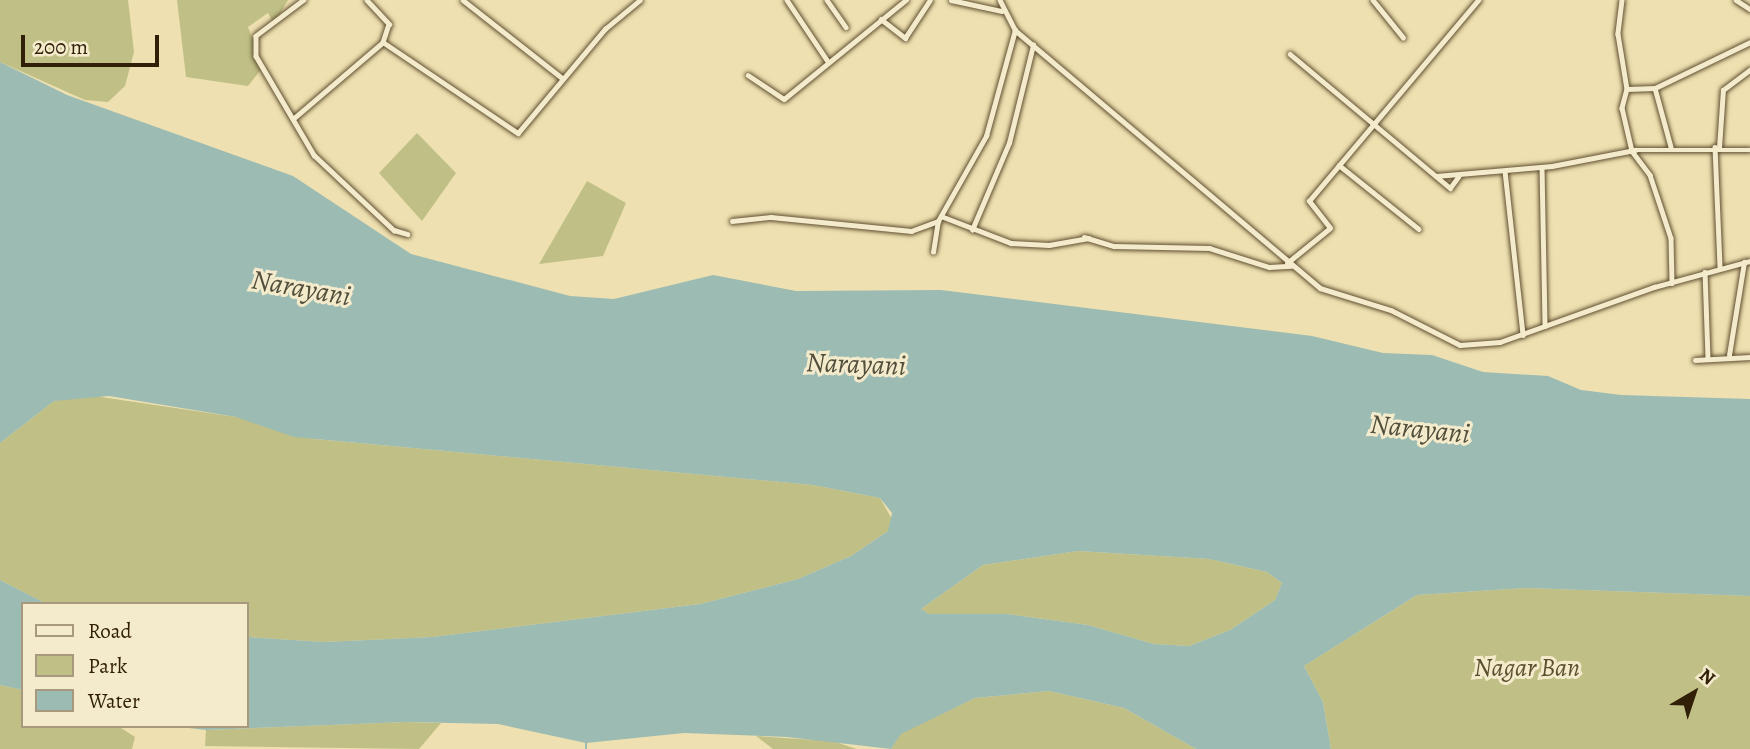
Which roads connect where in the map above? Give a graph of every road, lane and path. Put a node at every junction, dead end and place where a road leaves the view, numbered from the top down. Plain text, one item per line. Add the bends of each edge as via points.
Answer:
1 (304, 0) edge
2 (367, 0) edge
3 (463, 0) edge
4 (640, 0) edge
5 (788, 0) edge
6 (827, 0) edge
7 (906, 0) edge
8 (930, 0) edge
9 (951, 0) edge
10 (1000, 0) edge
11 (1373, 0) edge
12 (1478, 0) edge
13 (1622, 0) edge
14 (1736, 0) edge
15 (1750, 9) edge
16 (1002, 11) junction
17 (880, 19) junction
18 (846, 27) dead end
19 (1015, 30) junction
20 (1403, 37) dead end
21 (383, 42) junction
22 (1750, 42) edge
23 (1033, 45) junction
24 (1290, 54) dead end
25 (827, 60) junction
26 (1750, 70) edge
27 (748, 75) dead end
28 (561, 77) junction
29 (1655, 88) junction
30 (1627, 89) junction
31 (293, 119) junction
32 (1372, 123) junction
33 (1671, 147) junction
34 (1717, 148) junction
35 (1750, 150) edge
36 (1632, 151) junction
37 (1339, 165) junction
38 (1542, 167) junction
39 (1505, 171) junction
40 (1436, 176) junction
41 (1458, 177) junction
42 (940, 219) junction
43 (732, 221) dead end
44 (1419, 229) dead end
45 (972, 230) junction
46 (407, 234) dead end
47 (933, 252) dead end
48 (1747, 262) edge
49 (1289, 264) junction
50 (1720, 267) junction
51 (1705, 272) junction
52 (1672, 283) junction
53 (1545, 327) junction
54 (1523, 335) junction
55 (1729, 355) junction
56 (1708, 356) junction
57 (1750, 357) edge
58 (1695, 360) dead end

1 - 31 street via 256,36 254,47
2 - 21 street via 389,24
3 - 28 street
4 - 28 street
5 - 25 street
6 - 18 street
7 - 17 street
8 - 17 street via 905,38
9 - 16 street
10 - 16 street
11 - 20 street
12 - 32 street
13 - 30 street via 1618,34
14 - 15 street
16 - 19 street
17 - 25 street
19 - 23 street
19 - 42 street via 986,136
21 - 28 street via 518,133
21 - 31 street
22 - 29 street
23 - 45 street via 1009,143
23 - 49 street
24 - 32 street
25 - 27 street via 784,99
26 - 34 street via 1723,90
29 - 30 street
29 - 33 street
30 - 36 street via 1622,108
31 - 46 street via 314,156 394,230
32 - 37 street
32 - 40 street
33 - 34 street
33 - 36 street
34 - 35 street
34 - 50 street
36 - 38 street
36 - 52 street via 1650,175 1671,238
37 - 44 street
37 - 49 street via 1309,201 1330,228
38 - 39 street
38 - 53 street
39 - 41 street
39 - 54 street
40 - 41 street via 1449,172
40 - 41 street via 1450,188
42 - 43 street via 911,230 771,217
42 - 45 street
42 - 47 street
45 - 49 street via 1011,243 1049,245 1086,237 1114,246 1209,248 1269,267
48 - 50 street
48 - 55 street
49 - 54 street via 1320,288 1391,310 1460,345 1485,346
50 - 51 street
51 - 52 street
51 - 56 street
52 - 53 street
53 - 54 street
55 - 56 street
55 - 57 street
56 - 58 street

